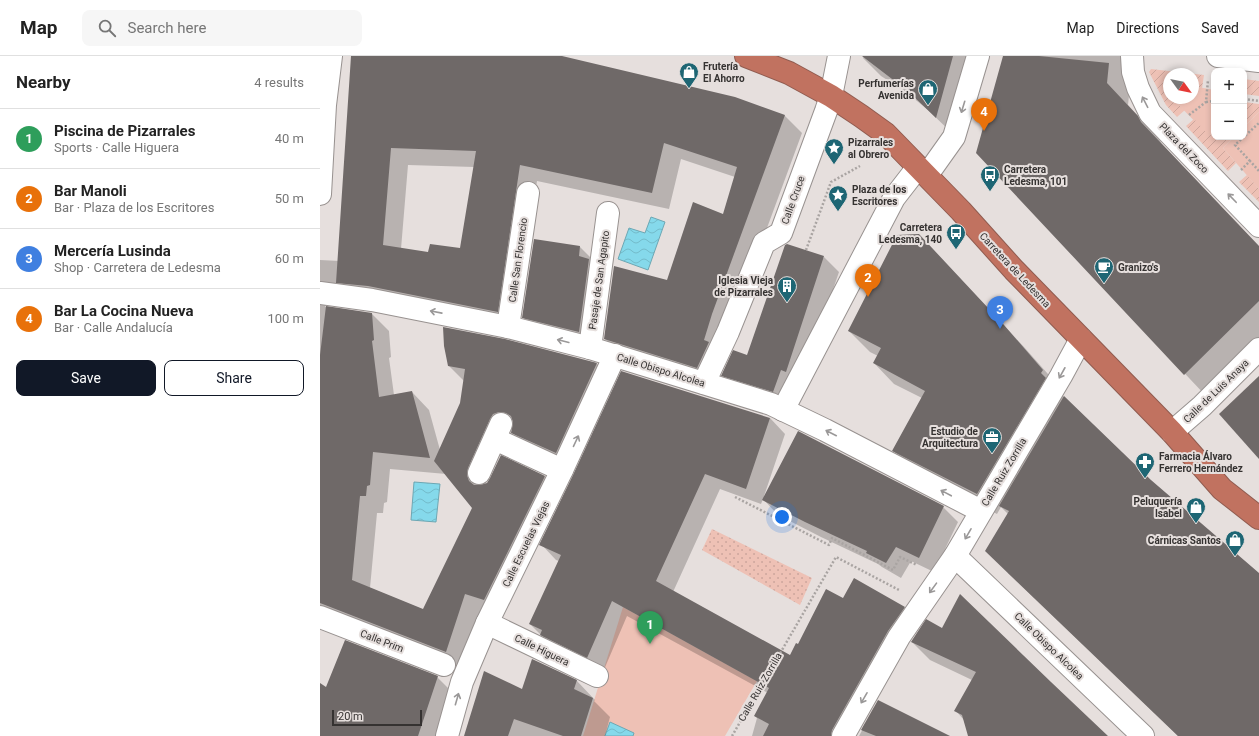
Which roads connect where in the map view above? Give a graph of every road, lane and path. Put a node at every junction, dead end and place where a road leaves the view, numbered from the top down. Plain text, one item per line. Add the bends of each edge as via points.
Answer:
1 (331, 56) edge
2 (746, 56) edge
3 (839, 56) edge
4 (978, 56) edge
5 (1132, 56) edge
6 (1218, 56) edge
7 (1259, 61) edge
8 (1208, 76) dead end
9 (831, 96) junction
10 (1247, 99) edge
11 (1211, 101) edge
12 (1259, 101) edge
13 (1206, 102) junction
14 (322, 106) edge
15 (1183, 119) dead end
16 (1259, 123) edge
17 (1250, 161) junction
18 (860, 166) dead end
19 (1240, 170) dead end
20 (922, 171) junction
21 (1259, 171) edge
22 (528, 193) dead end
23 (320, 194) edge
24 (608, 213) dead end
25 (1259, 226) edge
26 (806, 250) dead end
27 (320, 293) edge
28 (508, 327) junction
29 (1081, 339) junction
30 (590, 348) junction
31 (1259, 349) edge
32 (615, 355) junction
33 (704, 383) junction
34 (783, 410) junction
35 (1172, 432) junction
36 (562, 470) junction
37 (479, 472) dead end
38 (735, 498) dead end
39 (981, 511) junction
40 (1259, 518) edge
41 (955, 556) junction
42 (921, 567) dead end
43 (922, 602) junction
44 (320, 617) edge
45 (487, 623) junction
46 (444, 665) dead end
47 (596, 676) dead end
48 (447, 736) edge
49 (732, 736) edge
50 (843, 736) edge
51 (1143, 736) edge

1 - 14 street
2 - 9 highway, Carretera de Ledesma via 790,73
3 - 9 street, Calle Cruce
4 -> 20 street via 954,136
25 -> 5 street, Plaza del Zoco via 1150,113 1138,88
6 - 7 street
8 - 13 path
9 - 20 highway, Carretera de Ledesma via 886,134
9 - 33 street, Calle Cruce via 781,233 764,243
10 - 12 path
11 - 13 path
13 - 15 path
14 - 23 street
16 - 17 path via 1235,145
17 - 19 path
17 - 21 path
18 - 26 path via 831,182
20 - 29 highway, Carretera de Ledesma
20 - 34 street via 894,198
22 - 28 street, Calle San Florencio
24 - 30 street, Pasaje de San Agapito
28 -> 27 street, Calle Obispo Alcolea via 372,300
30 -> 28 street, Calle Obispo Alcolea
29 - 35 highway, Carretera de Ledesma
29 -> 39 street, Calle Ruiz Zorrilla
30 - 32 street, Calle Obispo Alcolea
31 - 35 street, Calle de Luis Anaya
32 - 33 street, Calle Obispo Alcolea
36 -> 32 street, Calle Escuelas Viejas
33 - 34 street, Calle Obispo Alcolea
39 -> 34 street, Calle Obispo Alcolea
35 - 40 highway, Carretera de Ledesma via 1222,489
36 - 37 street via 498,432
36 - 45 street, Calle Escuelas Viejas
38 - 42 path via 829,545 832,538 893,570 900,557
39 -> 41 street, Calle Ruiz Zorrilla
41 -> 43 street, Calle Ruiz Zorrilla
41 - 51 street, Calle Obispo Alcolea
43 - 49 path, Calle Ruiz Zorrilla via 836,557
43 -> 50 street, Calle Ruiz Zorrilla via 899,637
44 - 46 street, Calle Prim
45 - 47 street, Calle Higuera
48 -> 45 street, Calle Escuelas Viejas via 462,682

